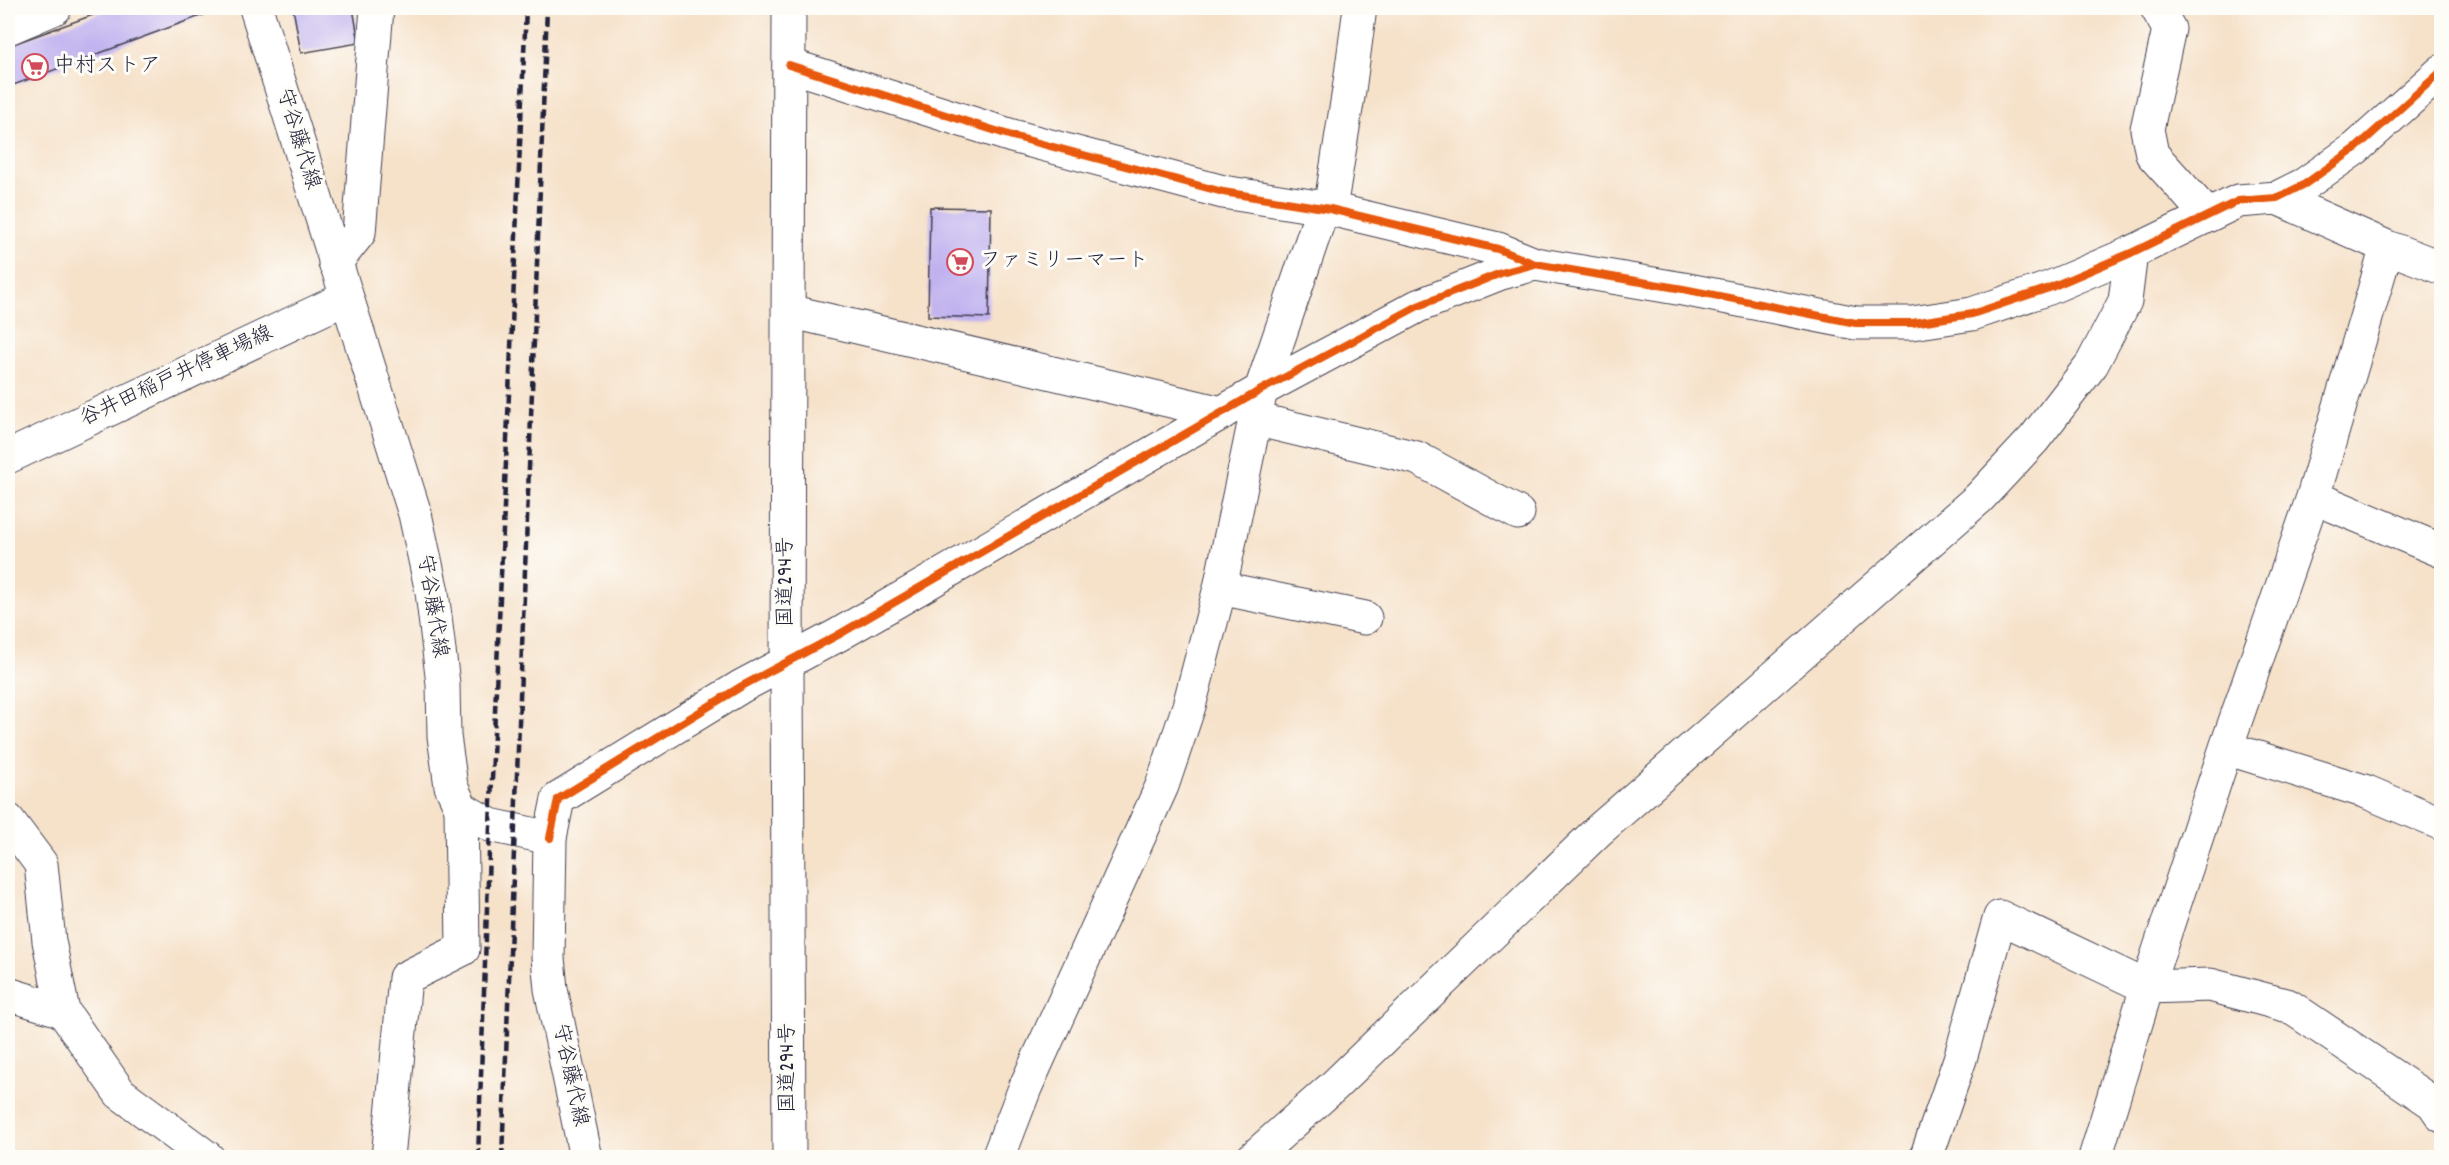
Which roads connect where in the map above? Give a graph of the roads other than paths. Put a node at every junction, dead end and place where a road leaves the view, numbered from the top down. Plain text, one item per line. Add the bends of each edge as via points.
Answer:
1 (55, 8) edge
2 (256, 8) edge
3 (377, 8) edge
4 (789, 8) edge
5 (1360, 8) edge
6 (2157, 8) edge
7 (8, 28) edge
8 (789, 66) junction
9 (2442, 71) edge
10 (2277, 198) junction
11 (1327, 209) junction
12 (2206, 215) junction
13 (2387, 247) junction
14 (2131, 253) junction
15 (335, 264) junction
16 (1535, 264) junction
17 (2442, 268) edge
18 (346, 298) junction
19 (789, 311) junction
20 (1258, 405) junction
21 (1222, 413) junction
22 (8, 456) edge
23 (2313, 497) junction
24 (1518, 513) dead end
25 (2442, 551) edge
26 (1220, 588) junction
27 (1365, 618) dead end
28 (787, 661) junction
29 (2226, 748) junction
30 (461, 808) junction
31 (8, 820) edge
32 (2442, 824) edge
33 (550, 838) junction
34 (2147, 987) junction
35 (8, 994) edge
36 (63, 1011) junction
37 (2442, 1116) edge
38 (208, 1158) edge
39 (388, 1158) edge
40 (586, 1158) edge
41 (789, 1158) edge
42 (998, 1158) edge
43 (1253, 1158) edge
44 (1926, 1158) edge
45 (2095, 1158) edge

1 - 7 main road
2 - 15 main road, 守谷藤代線
3 - 15 main road via 359,233
4 - 8 main road, 国道294号
5 - 11 main road via 1350,90
6 - 12 main road via 2169,29 2147,129 2152,154
8 - 11 main road via 1012,136 1223,192
8 - 19 main road, 国道294号
9 - 10 main road via 2355,148 2305,184
10 - 12 main road via 2238,201
10 - 13 main road
11 - 16 main road via 1498,249
11 - 20 main road
12 - 14 main road
13 - 17 main road
13 - 23 main road
14 - 16 main road via 2049,288 1972,314 1912,323 1856,324
14 - 43 main road via 2125,301 2092,364 2034,439 1979,498 1599,830
15 - 18 main road, 守谷藤代線
16 - 20 main road, 守谷藤代線 via 1501,273 1418,306
18 - 22 main road, 谷井田稲戸井停車場線
18 - 30 main road, 守谷藤代線 via 415,514 432,591 451,786
19 - 21 main road
19 - 28 main road, 国道294号
20 - 21 main road, 守谷藤代線
20 - 24 main road via 1417,458
20 - 26 main road
21 - 28 main road, 守谷藤代線
23 - 25 main road
23 - 29 main road
26 - 27 main road
26 - 42 main road via 1189,706 1162,786
28 - 33 main road, 守谷藤代線 via 558,800
28 - 41 main road, 国道294号
29 - 32 main road via 2367,792
29 - 34 main road
30 - 33 main road via 490,825
30 - 39 main road via 463,949 405,978
31 - 36 main road via 41,864 49,941
33 - 40 main road, 守谷藤代線 via 551,989
34 - 37 main road via 2210,985 2289,1006 2433,1103
34 - 44 main road via 2000,917 1960,1059
34 - 45 main road
35 - 36 main road
36 - 38 main road via 120,1094

